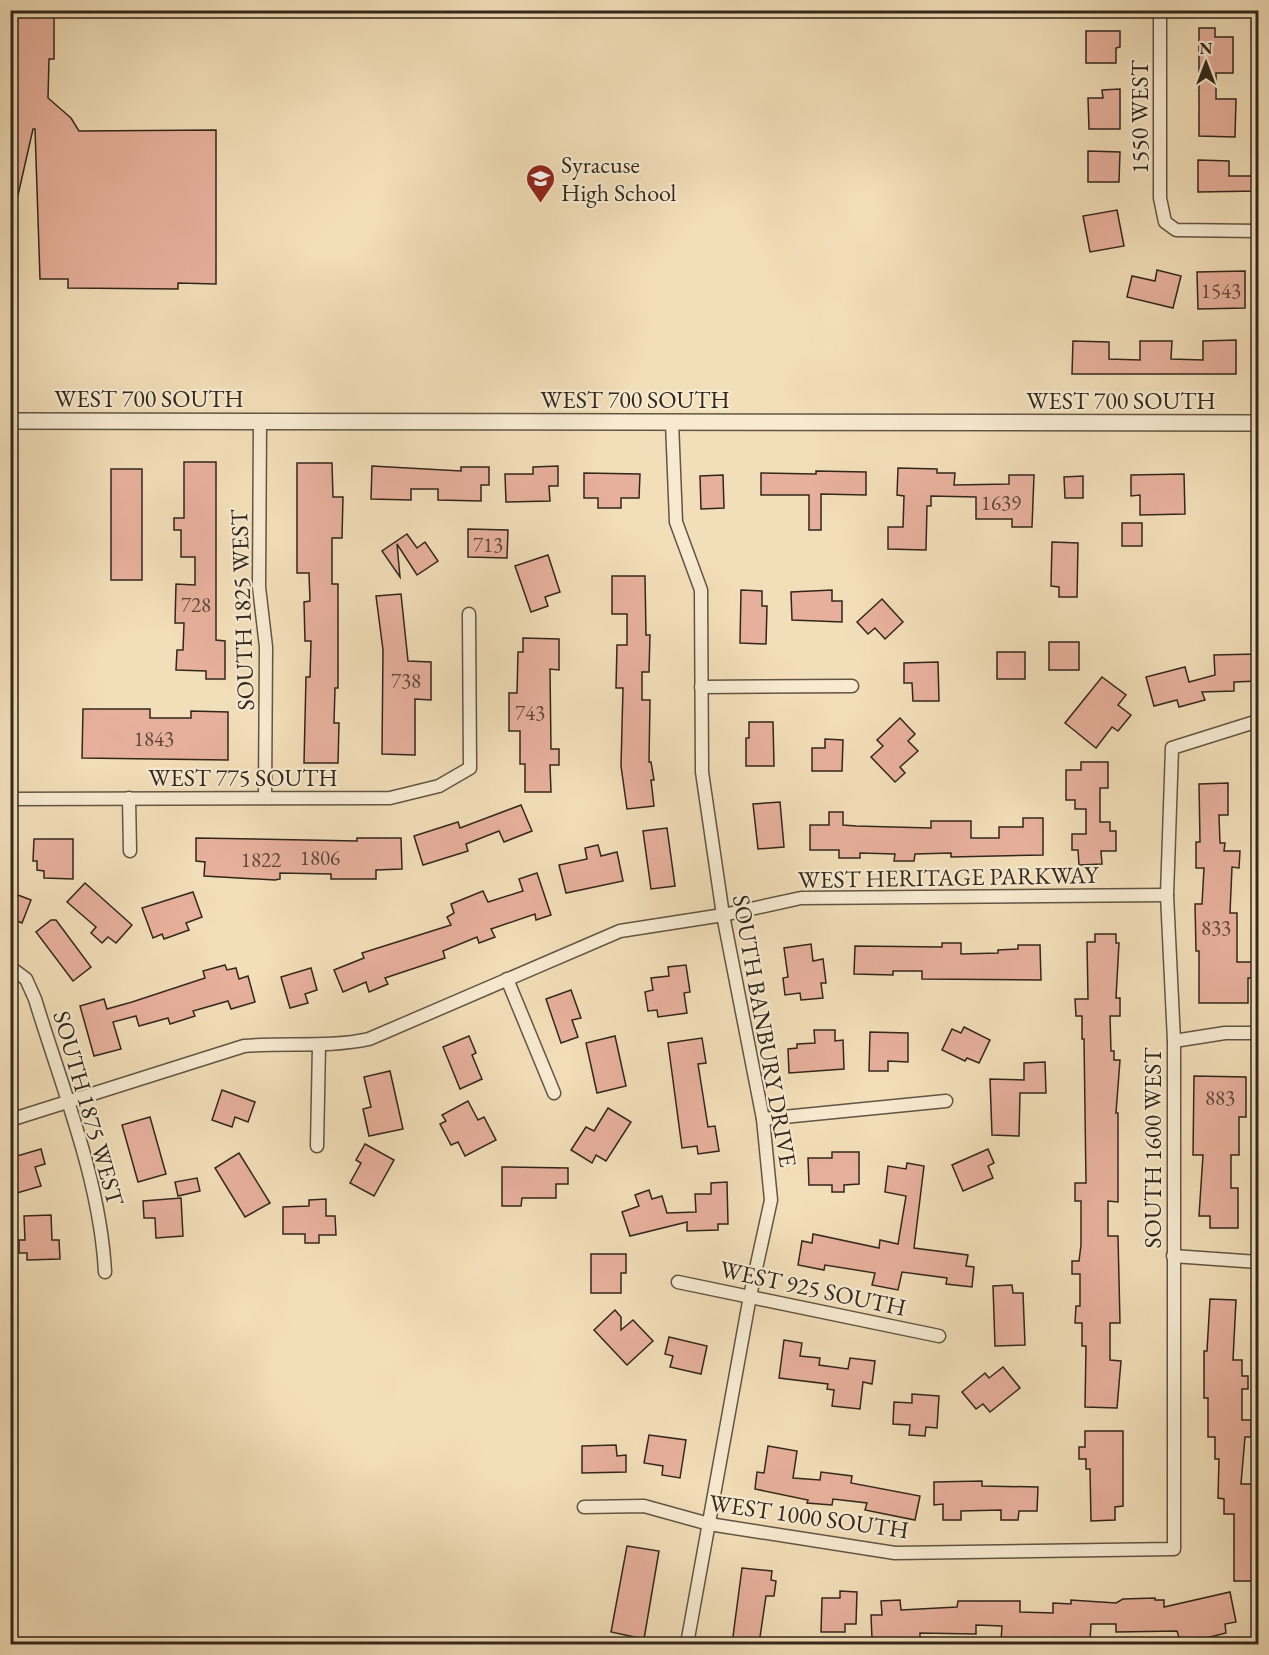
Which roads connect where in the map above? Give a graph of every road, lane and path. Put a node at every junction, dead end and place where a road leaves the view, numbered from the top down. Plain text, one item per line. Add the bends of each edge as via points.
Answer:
1 (1161, 10) edge
2 (1258, 231) edge
3 (10, 420) edge
4 (260, 421) junction
5 (672, 422) junction
6 (1258, 423) edge
7 (469, 614) dead end
8 (852, 686) dead end
9 (701, 687) junction
10 (1258, 722) edge
11 (129, 798) junction
12 (265, 798) junction
13 (10, 799) edge
14 (130, 851) dead end
15 (1167, 896) junction
16 (723, 915) junction
17 (10, 967) edge
18 (507, 979) junction
19 (1258, 1033) edge
20 (1174, 1041) junction
21 (319, 1045) junction
22 (554, 1093) dead end
23 (946, 1101) dead end
24 (67, 1103) junction
25 (763, 1119) junction
26 (10, 1120) edge
27 (317, 1146) dead end
28 (1173, 1256) junction
29 (1258, 1262) edge
30 (105, 1272) dead end
31 (678, 1282) dead end
32 (750, 1296) junction
33 (939, 1336) dead end
34 (584, 1507) dead end
35 (709, 1524) junction
36 (1174, 1549) joint
37 (687, 1644) edge

1 - 2 street, 1550 WEST via 1160,198 1165,222 1176,230
3 - 4 street, WEST 700 SOUTH
4 - 5 street, WEST 700 SOUTH
4 - 12 street, SOUTH 1825 WEST via 259,587 266,647
5 - 6 street, WEST 700 SOUTH
5 - 9 street, SOUTH BANBURY DRIVE via 676,522 701,590
7 - 12 street, WEST 775 SOUTH via 470,768 438,786 390,798
8 - 9 street
9 - 16 street, SOUTH BANBURY DRIVE via 702,772
10 - 15 street, SOUTH 1600 WEST via 1172,748
11 - 12 street, WEST 775 SOUTH
11 - 13 street, WEST 775 SOUTH
11 - 14 street
15 - 16 street, WEST HERITAGE PARKWAY via 801,898
15 - 20 street, SOUTH 1600 WEST
16 - 18 street, WEST HERITAGE PARKWAY via 620,931
16 - 25 street, SOUTH BANBURY DRIVE
17 - 24 street, SOUTH 1875 WEST via 32,988
18 - 21 street, WEST HERITAGE PARKWAY via 369,1039
18 - 22 street
19 - 20 street via 1225,1033
20 - 28 street, SOUTH 1600 WEST
21 - 24 street, WEST HERITAGE PARKWAY via 244,1046
21 - 27 street
23 - 25 street
24 - 26 street, WEST HERITAGE PARKWAY
24 - 30 street, SOUTH 1875 WEST via 95,1196
25 - 32 street, SOUTH BANBURY DRIVE via 771,1200
28 - 29 street
28 - 36 street, SOUTH 1600 WEST
31 - 32 street, WEST 925 SOUTH
32 - 33 street, WEST 925 SOUTH
32 - 35 street, SOUTH BANBURY DRIVE
34 - 35 street, WEST 1000 SOUTH via 644,1506
35 - 36 street, WEST 1000 SOUTH via 895,1553
35 - 37 street, SOUTH BANBURY DRIVE

